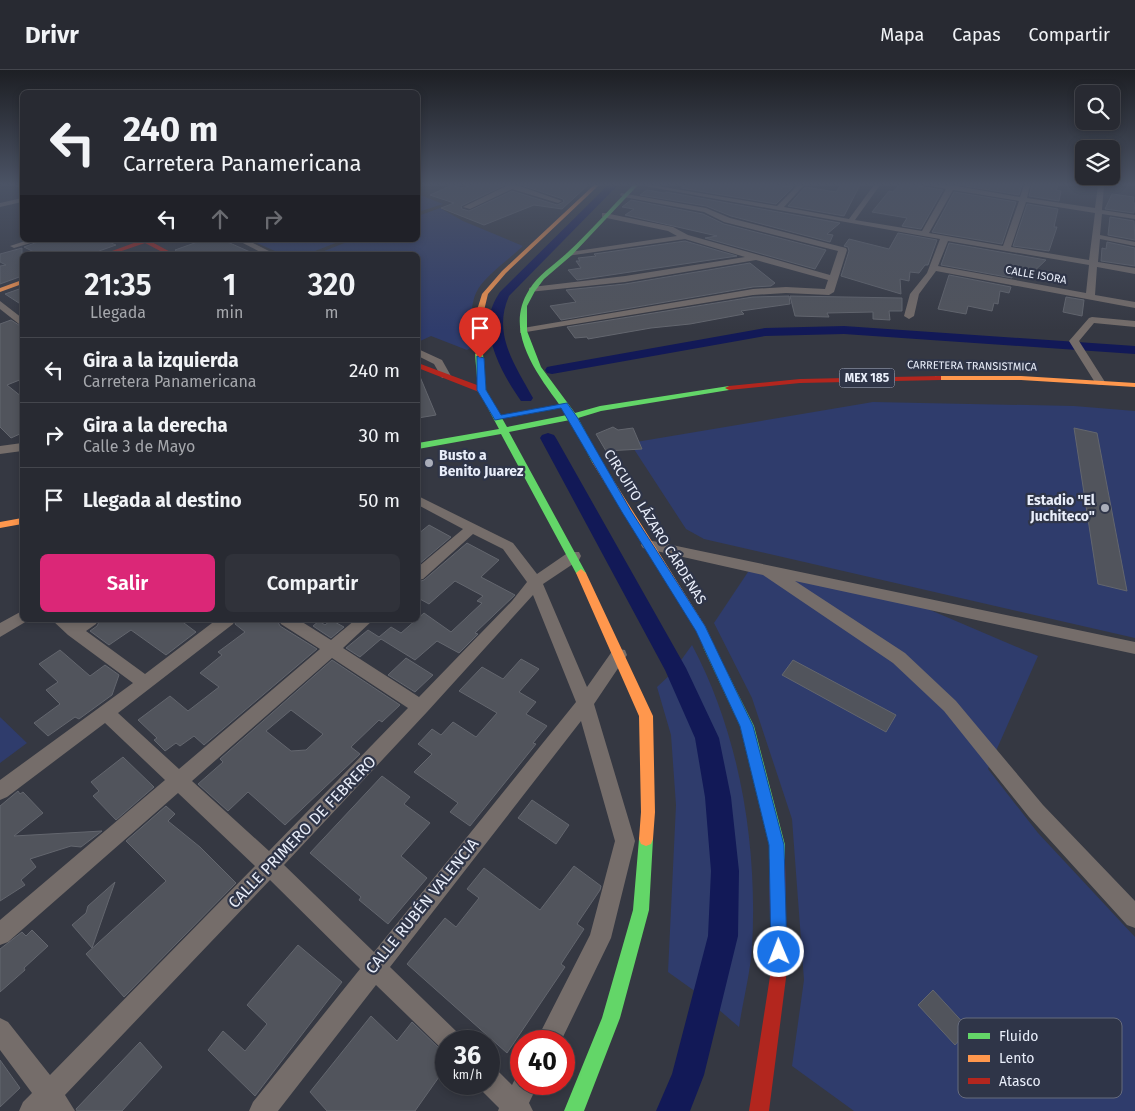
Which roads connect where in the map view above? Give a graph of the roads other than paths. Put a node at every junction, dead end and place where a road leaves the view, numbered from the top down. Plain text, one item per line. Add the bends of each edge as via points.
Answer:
1 (544, 234) edge
2 (588, 234) edge
3 (679, 234) edge
4 (780, 234) edge
5 (924, 234) edge
6 (1012, 234) edge
7 (1095, 236) joint
8 (686, 237) junction
9 (945, 238) junction
10 (29, 242) edge
11 (140, 242) edge
12 (150, 242) edge
13 (245, 242) edge
14 (1135, 244) edge
15 (14, 246) dead end
16 (1006, 248) junction
17 (112, 252) edge
18 (168, 252) edge
19 (267, 252) edge
20 (570, 254) junction
21 (758, 258) junction
22 (1093, 264) junction
23 (933, 268) junction
24 (1135, 272) edge
25 (833, 280) junction
26 (20, 283) edge
27 (0, 290) edge
28 (532, 290) junction
29 (1090, 296) junction
30 (0, 304) edge
31 (1135, 305) edge
32 (909, 316) dead end
33 (20, 320) edge
34 (1135, 324) edge
35 (523, 330) junction
36 (420, 353) edge
37 (420, 365) edge
38 (446, 376) junction
39 (1100, 382) junction
40 (1135, 385) edge
41 (482, 390) junction
42 (559, 406) junction
43 (600, 409) junction
44 (573, 417) junction
45 (509, 430) junction
46 (20, 446) edge
47 (420, 446) edge
48 (1, 448) edge
49 (420, 501) edge
50 (20, 521) edge
51 (0, 525) edge
52 (473, 527) junction
53 (648, 545) junction
54 (574, 556) junction
55 (767, 570) junction
56 (420, 573) edge
57 (535, 582) junction
58 (20, 618) edge
59 (63, 622) edge
60 (87, 622) edge
61 (224, 622) edge
62 (290, 622) edge
63 (363, 622) edge
64 (0, 631) edge
65 (74, 631) junction
66 (1135, 648) edge
67 (331, 649) junction
68 (619, 655) junction
69 (145, 683) junction
70 (585, 703) junction
71 (421, 707) junction
72 (106, 714) junction
73 (178, 781) junction
74 (0, 791) edge
75 (270, 866) junction
76 (1135, 917) edge
77 (0, 934) edge
78 (375, 966) junction
79 (0, 1030) edge
80 (439, 1030) edge
81 (554, 1030) edge
82 (500, 1092) edge
83 (521, 1095) edge
84 (56, 1102) edge
85 (515, 1109) edge
86 (32, 1111) edge
87 (262, 1111) edge
88 (574, 1111) edge
89 (759, 1111) edge

1 - 41 street via 485,294 476,323
2 - 20 street, CIRCUITO LÁZARO CÁRDENAS
3 - 8 street
4 - 25 street via 843,250
5 - 9 street
6 - 16 street
7 - 14 street
7 - 22 street
8 - 20 street
8 - 21 street
9 - 16 street
9 - 23 street
10 - 15 street
11 - 17 street
12 - 18 street
13 - 19 street
16 - 22 street
20 - 28 street, CIRCUITO LÁZARO CÁRDENAS
21 - 25 street
21 - 28 street
22 - 24 street
22 - 29 street
23 - 29 street, CALLE ISORA
23 - 32 street via 915,294
25 - 35 street via 829,292 753,292
26 - 27 street
28 - 35 street, CIRCUITO LÁZARO CÁRDENAS via 524,306
29 - 31 street, CALLE ISORA
30 - 33 street
34 - 39 street via 1092,320 1076,345
35 - 42 street, CIRCUITO LÁZARO CÁRDENAS via 540,372
36 - 38 street via 438,362
37 - 38 street
38 - 41 street
39 - 40 street, CARRETERA TRANSISTMICA / MEX 185
39 - 43 street, CARRETERA TRANSISTMICA / MEX 185 via 1021,378 809,381 720,389
41 - 45 street
42 - 43 street, MEX 185
42 - 44 street, CIRCUITO LÁZARO CÁRDENAS
43 - 44 street, MEX 185
44 - 45 street, MEX 185
44 - 53 street, CIRCUITO LÁZARO CÁRDENAS
45 - 47 street, MEX 185
45 - 54 street
46 - 48 street
49 - 52 street
50 - 51 street
52 - 56 street
52 - 57 street via 508,546
53 - 55 street
53 - 89 street, CIRCUITO LÁZARO CÁRDENAS via 701,629 747,726 777,845 779,970
54 - 57 street, CALLE PRIMERO DE FEBRERO
54 - 68 street
55 - 66 street
55 - 76 street via 899,658 950,706 1036,811
57 - 70 street
57 - 71 street, CALLE PRIMERO DE FEBRERO
58 - 64 street
59 - 65 street
60 - 65 street
61 - 69 street
62 - 67 street
63 - 67 street
65 - 69 street
67 - 71 street
67 - 73 street
68 - 70 street, CALLE RUBÉN VALENCIA
68 - 88 street via 646,716 648,812 641,910 610,1018
69 - 72 street
70 - 78 street, CALLE RUBÉN VALENCIA
70 - 81 street via 625,841 600,938
71 - 75 street, CALLE PRIMERO DE FEBRERO
72 - 73 street
72 - 74 street
73 - 75 street
73 - 77 street
75 - 78 street
75 - 84 street, CALLE PRIMERO DE FEBRERO
78 - 80 street
78 - 87 street, CALLE RUBÉN VALENCIA
79 - 84 street
82 - 85 street
83 - 85 street
84 - 86 street, CALLE PRIMERO DE FEBRERO

